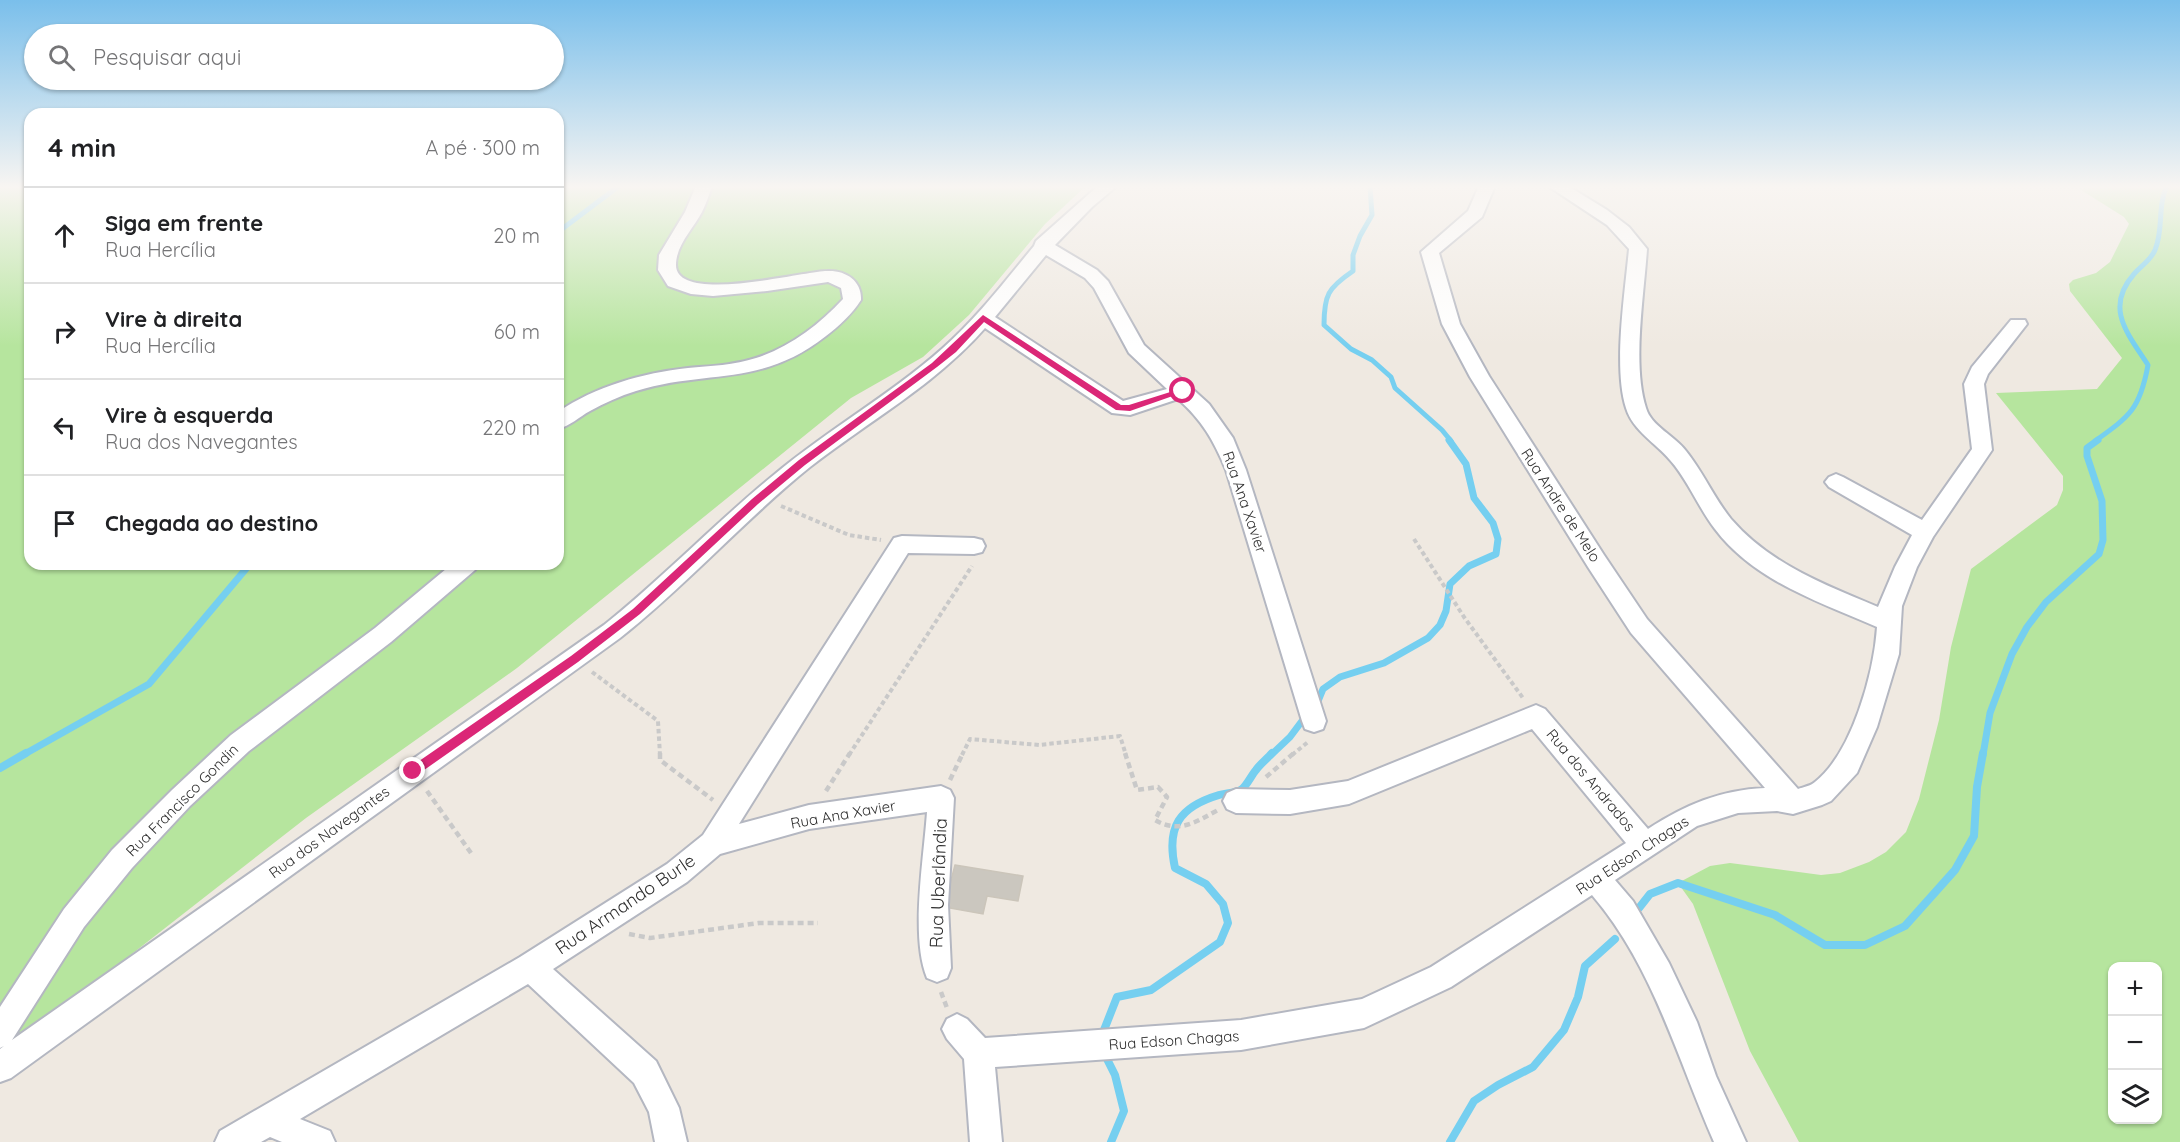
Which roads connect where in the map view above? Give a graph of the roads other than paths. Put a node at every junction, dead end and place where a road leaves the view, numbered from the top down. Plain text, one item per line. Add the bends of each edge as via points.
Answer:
1 (679, 239) edge
2 (1048, 239) edge
3 (1445, 239) edge
4 (1631, 239) edge
5 (1042, 245) junction
6 (983, 318) junction
7 (2018, 324) dead end
8 (1183, 391) junction
9 (564, 417) edge
10 (1836, 482) dead end
11 (1925, 532) junction
12 (974, 546) road end
13 (459, 570) edge
14 (1889, 622) junction
15 (1312, 715) dead end
16 (941, 798) joint
17 (1236, 801) dead end
18 (1793, 802) junction
19 (712, 844) junction
20 (1646, 845) junction
21 (1596, 879) junction
22 (530, 967) junction
23 (937, 968) road end
24 (957, 1029) road end
25 (0, 1033) edge
26 (979, 1053) junction
27 (0, 1067) edge
28 (267, 1120) junction
29 (231, 1142) edge
30 (319, 1142) edge
31 (671, 1142) edge
32 (986, 1142) edge
33 (1730, 1142) edge

1 - 9 street via 666,271 684,287 735,290 828,276 849,284 852,300 818,333 764,363 677,376 620,390 576,408
2 - 5 street, Rua dos Navegantes
3 - 18 street, Rua Andre de Melo via 1430,252 1451,324 1480,377 1639,626
4 - 14 street via 1638,249 1630,350 1633,396 1644,422 1678,454 1722,523 1759,559 1800,585
5 - 6 street, Rua dos Navegantes
5 - 8 street, Rua Ana Xavier via 1091,274 1102,285 1136,349
6 - 8 street via 1119,408
6 - 27 street, Rua dos Navegantes via 953,350 762,495 637,611 575,659
7 - 11 street, Rua Edson Chagas via 1974,384 1982,450
8 - 15 street, Rua Ana Xavier via 1223,438 1236,470
10 - 11 street
11 - 14 street, Rua Edson Chagas via 1895,592
12 - 19 street, Rua Armando Burle via 902,544
13 - 25 street, Rua Francisco Gondin via 382,635 240,743 187,792 122,859 74,918
14 - 18 street, Rua Edson Chagas via 1887,654 1855,752 1822,793
16 - 19 street, Rua Ana Xavier via 809,817
16 - 23 street, Rua Uberlândia via 935,905
17 - 20 street, Rua dos Andrados via 1290,802 1349,792 1536,716
18 - 20 street, Rua Edson Chagas via 1738,801 1720,805 1689,818
19 - 22 street, Rua Armando Burle via 677,873
20 - 21 street, Rua Edson Chagas
21 - 26 street, Rua Edson Chagas via 1442,978 1364,1014 1241,1035
21 - 33 street via 1623,910 1659,973
22 - 28 street, Rua Armando Burle
22 - 31 street via 645,1072 664,1108
24 - 26 street
26 - 32 street
28 - 29 street, Rua Armando Burle
28 - 30 street

